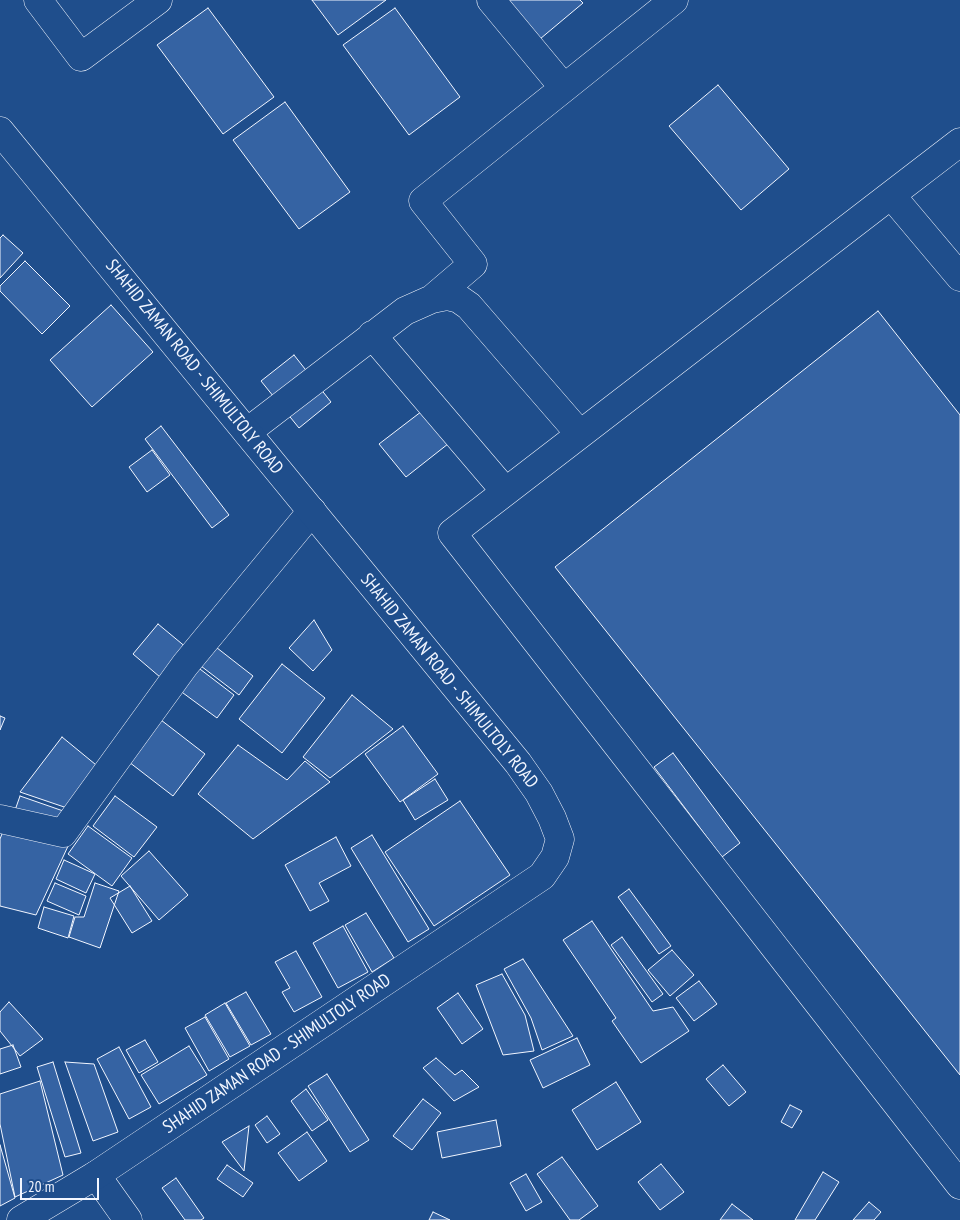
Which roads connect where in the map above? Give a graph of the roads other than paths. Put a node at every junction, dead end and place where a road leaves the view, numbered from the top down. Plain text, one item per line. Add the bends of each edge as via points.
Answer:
1 (38, 0) edge
2 (158, 0) edge
3 (491, 0) edge
4 (674, 0) edge
5 (564, 88) junction
6 (0, 131) edge
7 (960, 142) edge
8 (892, 195) junction
9 (960, 277) edge
10 (432, 299) junction
11 (372, 335) junction
12 (248, 432) junction
13 (579, 433) junction
14 (505, 491) junction
15 (312, 511) junction
16 (0, 819) edge
17 (96, 1175) junction
18 (960, 1184) edge
19 (21, 1220) edge
20 (128, 1220) edge

1 - 2 main road via 81,57
3 - 5 main road
4 - 5 main road
5 - 10 main road via 423,201 473,264
6 - 12 main road, SHAHID ZAMAN ROAD - SHIMULTOLY ROAD
7 - 8 main road
8 - 9 main road
8 - 13 main road
10 - 11 main road via 405,311
10 - 13 main road via 447,296 469,306
11 - 12 main road
11 - 14 main road
12 - 15 main road, SHAHID ZAMAN ROAD - SHIMULTOLY ROAD
13 - 14 main road
14 - 18 main road via 452,533
15 - 16 main road via 185,665 63,833
15 - 17 main road, SHAHID ZAMAN ROAD - SHIMULTOLY ROAD via 534,786 560,839 555,858 542,876
17 - 19 main road, SHAHID ZAMAN ROAD - SHIMULTOLY ROAD
17 - 20 main road

